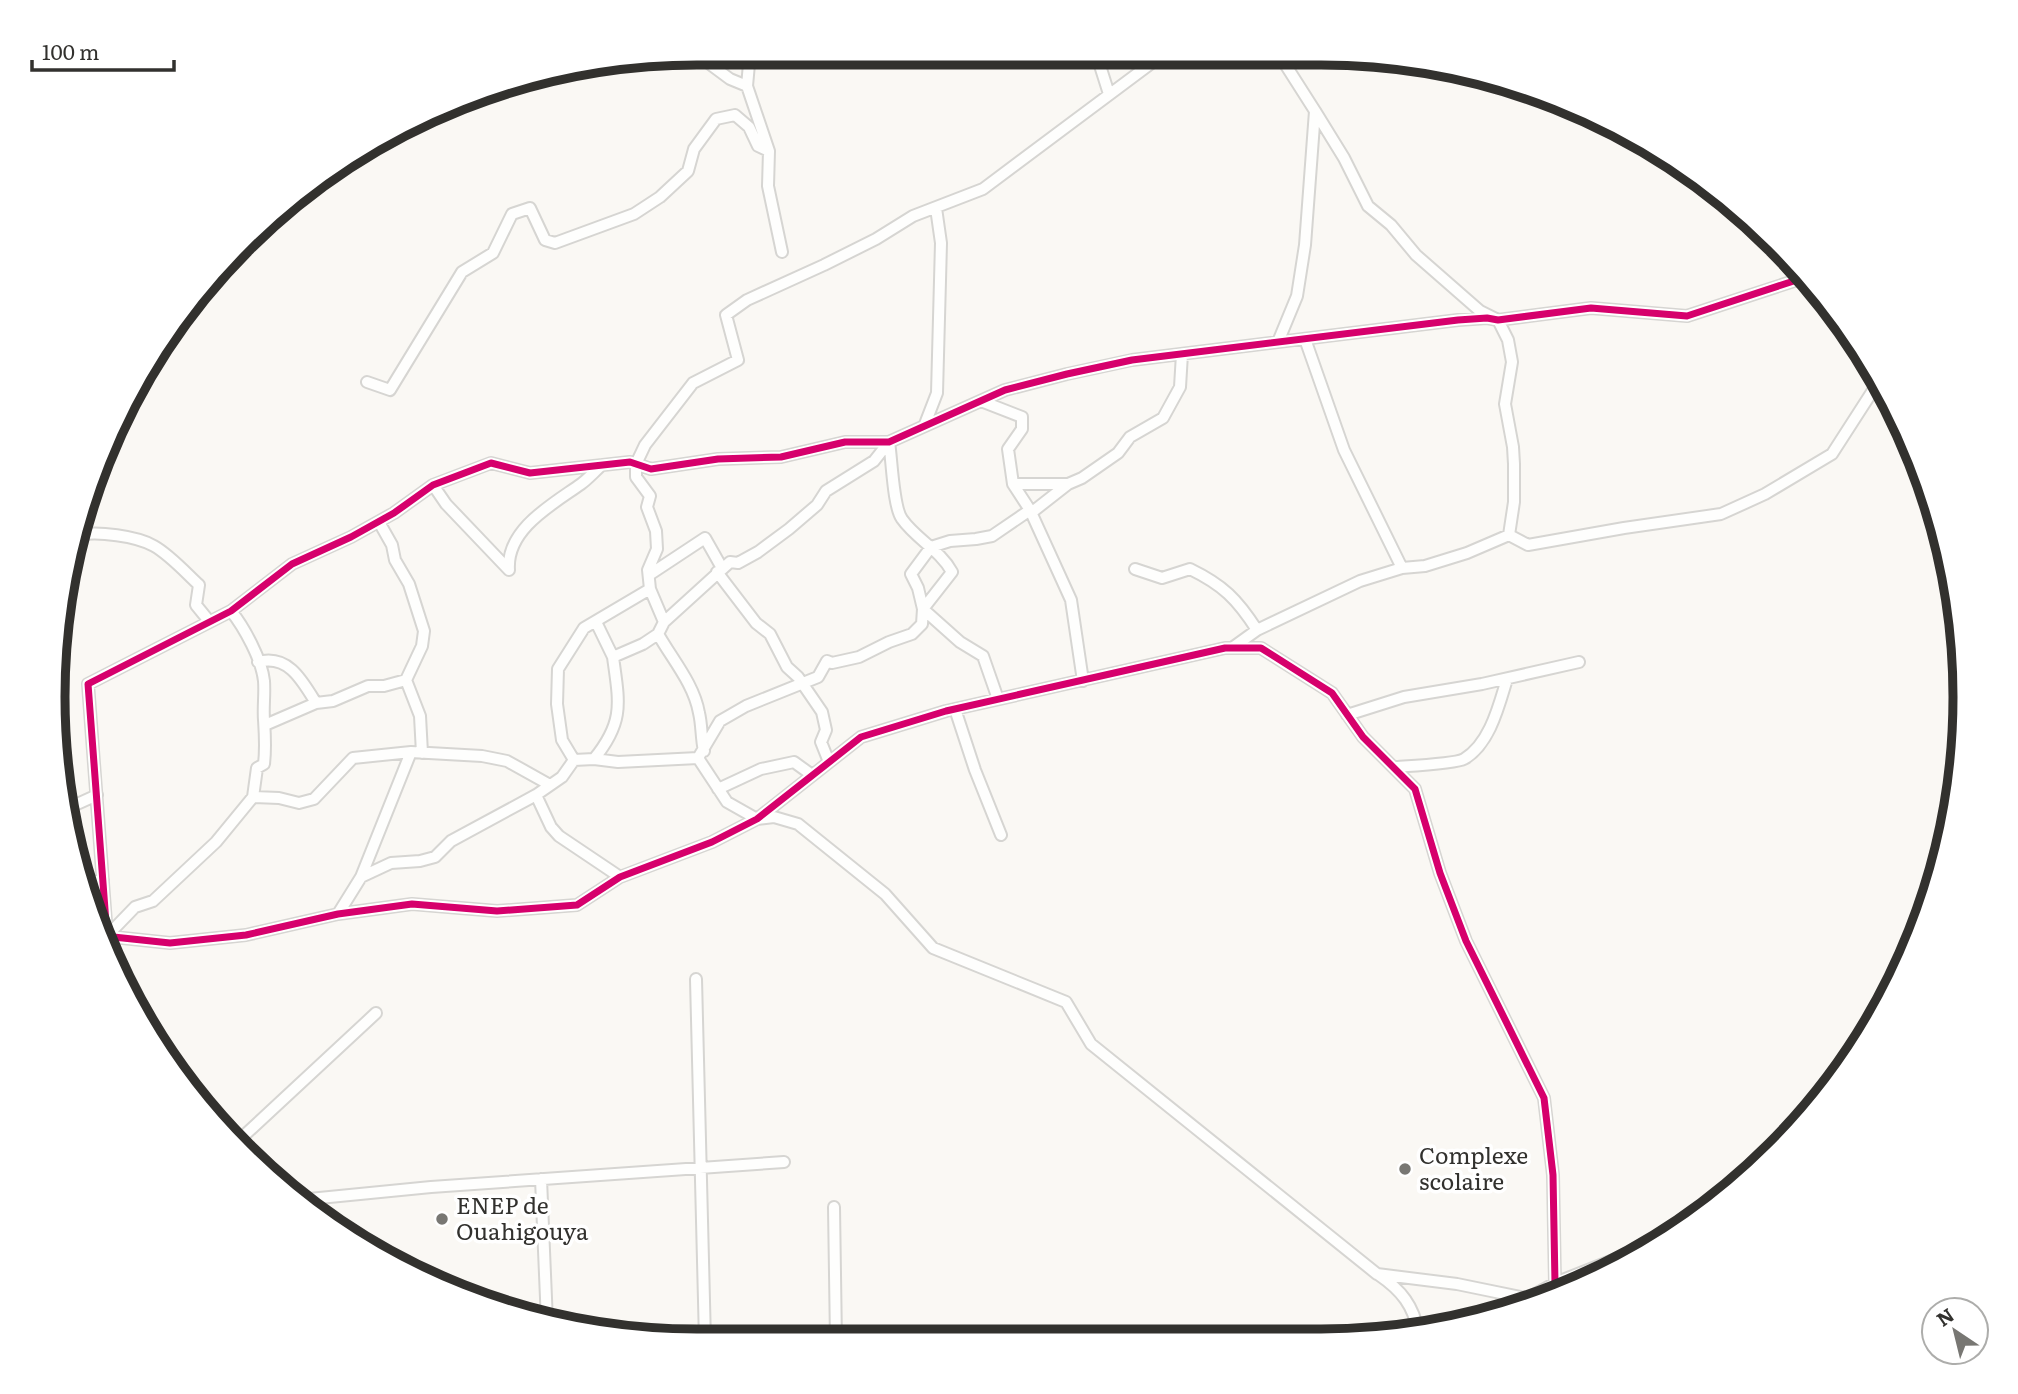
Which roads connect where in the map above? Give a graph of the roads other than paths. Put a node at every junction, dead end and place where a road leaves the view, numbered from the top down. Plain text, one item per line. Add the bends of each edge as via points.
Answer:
1 (711, 65) edge
2 (749, 65) edge
3 (1100, 65) edge
4 (1148, 65) edge
5 (1286, 65) edge
6 (747, 86) junction
7 (1109, 94) junction
8 (1315, 111) junction
9 (769, 151) junction
10 (936, 208) junction
11 (782, 252) dead end
12 (1796, 280) edge
13 (1498, 320) junction
14 (1305, 339) junction
15 (1278, 342) junction
16 (1182, 354) junction
17 (367, 382) dead end
18 (1874, 390) edge
19 (981, 401) junction
20 (925, 424) junction
21 (889, 442) junction
22 (636, 464) junction
23 (601, 465) junction
24 (1013, 484) junction
25 (1068, 484) junction
26 (433, 485) junction
27 (1031, 511) junction
28 (379, 522) junction
29 (86, 534) edge
30 (1509, 535) junction
31 (931, 547) junction
32 (1402, 568) junction
33 (1135, 569) dead end
34 (719, 570) junction
35 (649, 575) junction
36 (650, 589) junction
37 (923, 609) junction
38 (231, 611) junction
39 (209, 621) junction
40 (596, 622) junction
41 (664, 622) junction
42 (1257, 630) junction
43 (658, 634) junction
44 (1232, 648) junction
45 (613, 657) junction
46 (258, 662) junction
47 (1579, 662) dead end
48 (1507, 679) junction
49 (406, 680) junction
50 (1083, 681) junction
51 (802, 683) junction
52 (998, 699) junction
53 (316, 703) junction
54 (955, 709) junction
55 (1347, 715) junction
56 (265, 725) junction
57 (416, 752) junction
58 (701, 755) junction
59 (594, 759) junction
60 (574, 760) junction
61 (829, 762) junction
62 (1394, 767) junction
63 (812, 775) junction
64 (550, 785) junction
65 (718, 789) junction
66 (97, 795) junction
67 (536, 795) junction
68 (253, 797) junction
69 (74, 805) edge
70 (757, 819) junction
71 (1001, 835) dead end
72 (362, 877) junction
73 (620, 877) junction
74 (103, 880) junction
75 (92, 882) edge
76 (338, 914) junction
77 (104, 916) edge
78 (110, 932) edge
79 (112, 938) edge
80 (696, 979) dead end
81 (376, 1013) dead end
82 (243, 1137) edge
83 (784, 1162) dead end
84 (700, 1167) junction
85 (541, 1179) junction
86 (312, 1199) edge
87 (834, 1207) dead end
88 (1586, 1271) edge
89 (1377, 1274) junction
90 (1555, 1283) junction
91 (1546, 1288) edge
92 (1521, 1297) edge
93 (547, 1311) edge
94 (1415, 1322) edge
95 (705, 1329) edge
96 (836, 1329) edge

1 - 6 street
2 - 6 street
3 - 7 street
4 - 7 street
5 - 8 street
6 - 9 street
7 - 10 street via 983,189
8 - 13 street via 1368,206 1425,263 1480,311
8 - 15 street via 1299,284
9 - 11 street via 768,186
9 - 17 street via 758,146 749,127 735,115 716,118 694,149 688,171 634,214 555,243 545,240 530,208 512,214 493,253 462,272 390,390
10 - 20 street via 942,243 937,393
10 - 22 street via 747,299 726,315 738,360 693,383 645,445
12 - 13 street via 1687,316 1591,308
13 - 14 street via 1458,320
13 - 30 street via 1512,362 1505,404 1514,464
14 - 15 street
14 - 32 street via 1344,450
15 - 16 street
16 - 19 street via 1067,373
16 - 25 street via 1180,387 1164,418 1130,437 1118,453
18 - 30 street via 1832,454 1721,514 1528,545
19 - 20 street
19 - 24 street via 1023,417 1022,429 1008,449
20 - 21 street
21 - 22 street via 845,442 781,457 718,459 651,469
21 - 31 street via 901,518
21 - 34 street via 874,461 825,491 817,505 768,545
22 - 23 street
22 - 35 street via 636,477 650,496 648,507 656,531 657,549
23 - 26 street via 530,473 491,463
23 - 26 street via 529,523 508,556 509,570
24 - 25 street
24 - 27 street
25 - 27 street
26 - 28 street
27 - 31 street via 992,536
27 - 50 street via 1071,600
28 - 38 street via 292,564
28 - 49 street via 409,584 424,631
29 - 39 street via 154,545 200,585 196,605
30 - 32 street via 1425,566
31 - 37 street via 911,574
31 - 37 street via 952,572
32 - 42 street via 1360,581
33 - 42 street via 1162,578 1190,569 1219,583
34 - 35 street via 705,538
34 - 41 street
34 - 51 street
35 - 36 street
36 - 40 street
36 - 41 street
37 - 51 street via 922,624 912,634 859,657 827,661 818,677
37 - 52 street via 983,656
38 - 39 street
38 - 46 street
39 - 66 street via 88,684
40 - 45 street
40 - 60 street via 584,628 558,669 562,740
41 - 43 street
42 - 44 street
43 - 45 street
43 - 58 street via 689,684 700,714
44 - 50 street
44 - 55 street via 1261,648 1332,693
45 - 59 street via 619,699 616,723
46 - 53 street via 285,663
46 - 56 street via 264,681
47 - 48 street
48 - 55 street via 1404,697
48 - 62 street via 1490,731 1464,759
49 - 53 street via 368,686
49 - 57 street via 420,716
50 - 52 street
51 - 58 street via 720,721
51 - 61 street via 822,712 826,730 821,742
52 - 54 street
53 - 56 street
54 - 61 street via 861,737
54 - 71 street
55 - 62 street
56 - 68 street via 264,764 257,768
57 - 64 street via 507,761
57 - 68 street via 353,758 314,799 299,803
57 - 72 street
58 - 59 street via 618,762
58 - 65 street
59 - 60 street
60 - 64 street
61 - 63 street
62 - 90 street via 1415,789 1466,941 1544,1098 1553,1175
63 - 65 street via 794,762 761,769
63 - 70 street
64 - 67 street
65 - 70 street via 727,802
66 - 69 street
66 - 74 street
67 - 72 street via 451,841 435,857 391,863
67 - 73 street via 559,836
68 - 78 street via 216,842 153,901 135,907
70 - 73 street via 712,842
70 - 89 street via 774,817 798,824 886,894 933,948 1066,1002 1091,1044
72 - 76 street
73 - 76 street via 577,905 497,911 412,904
74 - 75 street
74 - 77 street
76 - 79 street via 246,935 170,943
80 - 84 street
81 - 82 street
83 - 84 street
84 - 85 street
84 - 95 street
85 - 86 street
85 - 93 street
87 - 96 street
88 - 90 street
89 - 92 street
89 - 94 street via 1397,1287
90 - 91 street

